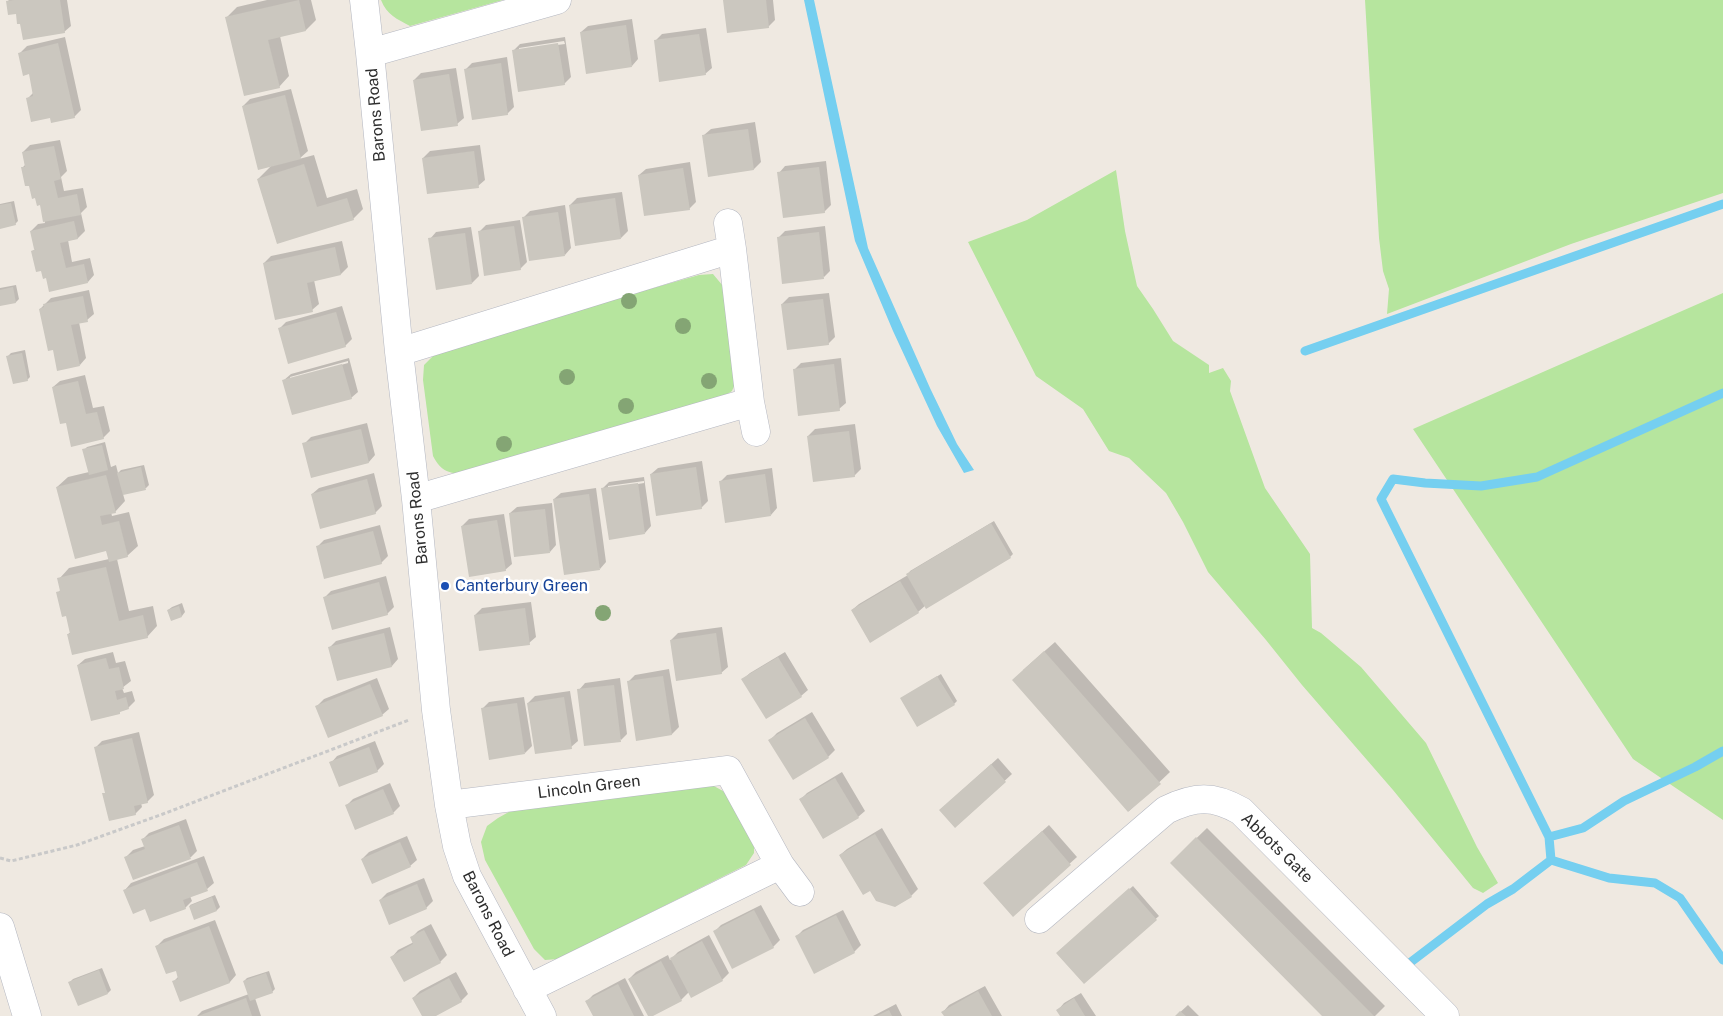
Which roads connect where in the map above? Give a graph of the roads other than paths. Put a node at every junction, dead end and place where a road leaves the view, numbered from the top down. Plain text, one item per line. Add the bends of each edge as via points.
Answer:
1 (364, 0) edge
2 (557, 0) edge
3 (370, 53) junction
4 (728, 223) dead end
5 (732, 249) junction
6 (399, 352) junction
7 (750, 402) junction
8 (756, 432) dead end
9 (416, 499) junction
10 (449, 804) junction
11 (780, 865) junction
12 (800, 892) dead end
13 (1039, 919) dead end
14 (0, 927) edge
15 (527, 989) junction
16 (1435, 1012) edge
17 (27, 1016) edge
18 (542, 1016) edge

1 - 3 street, Barons Road
2 - 3 street
3 - 6 street, Barons Road
4 - 5 street
5 - 6 street
5 - 7 street
6 - 9 street, Barons Road
7 - 8 street
7 - 9 street
9 - 10 street, Barons Road via 436,710
10 - 11 street, Lincoln Green via 723,758
10 - 15 street, Barons Road via 467,876
11 - 12 street, Lincoln Green
11 - 15 street
13 - 16 street, Abbots Gate via 1166,810 1193,800 1220,801 1241,811
14 - 17 street
15 - 18 street, Barons Road

